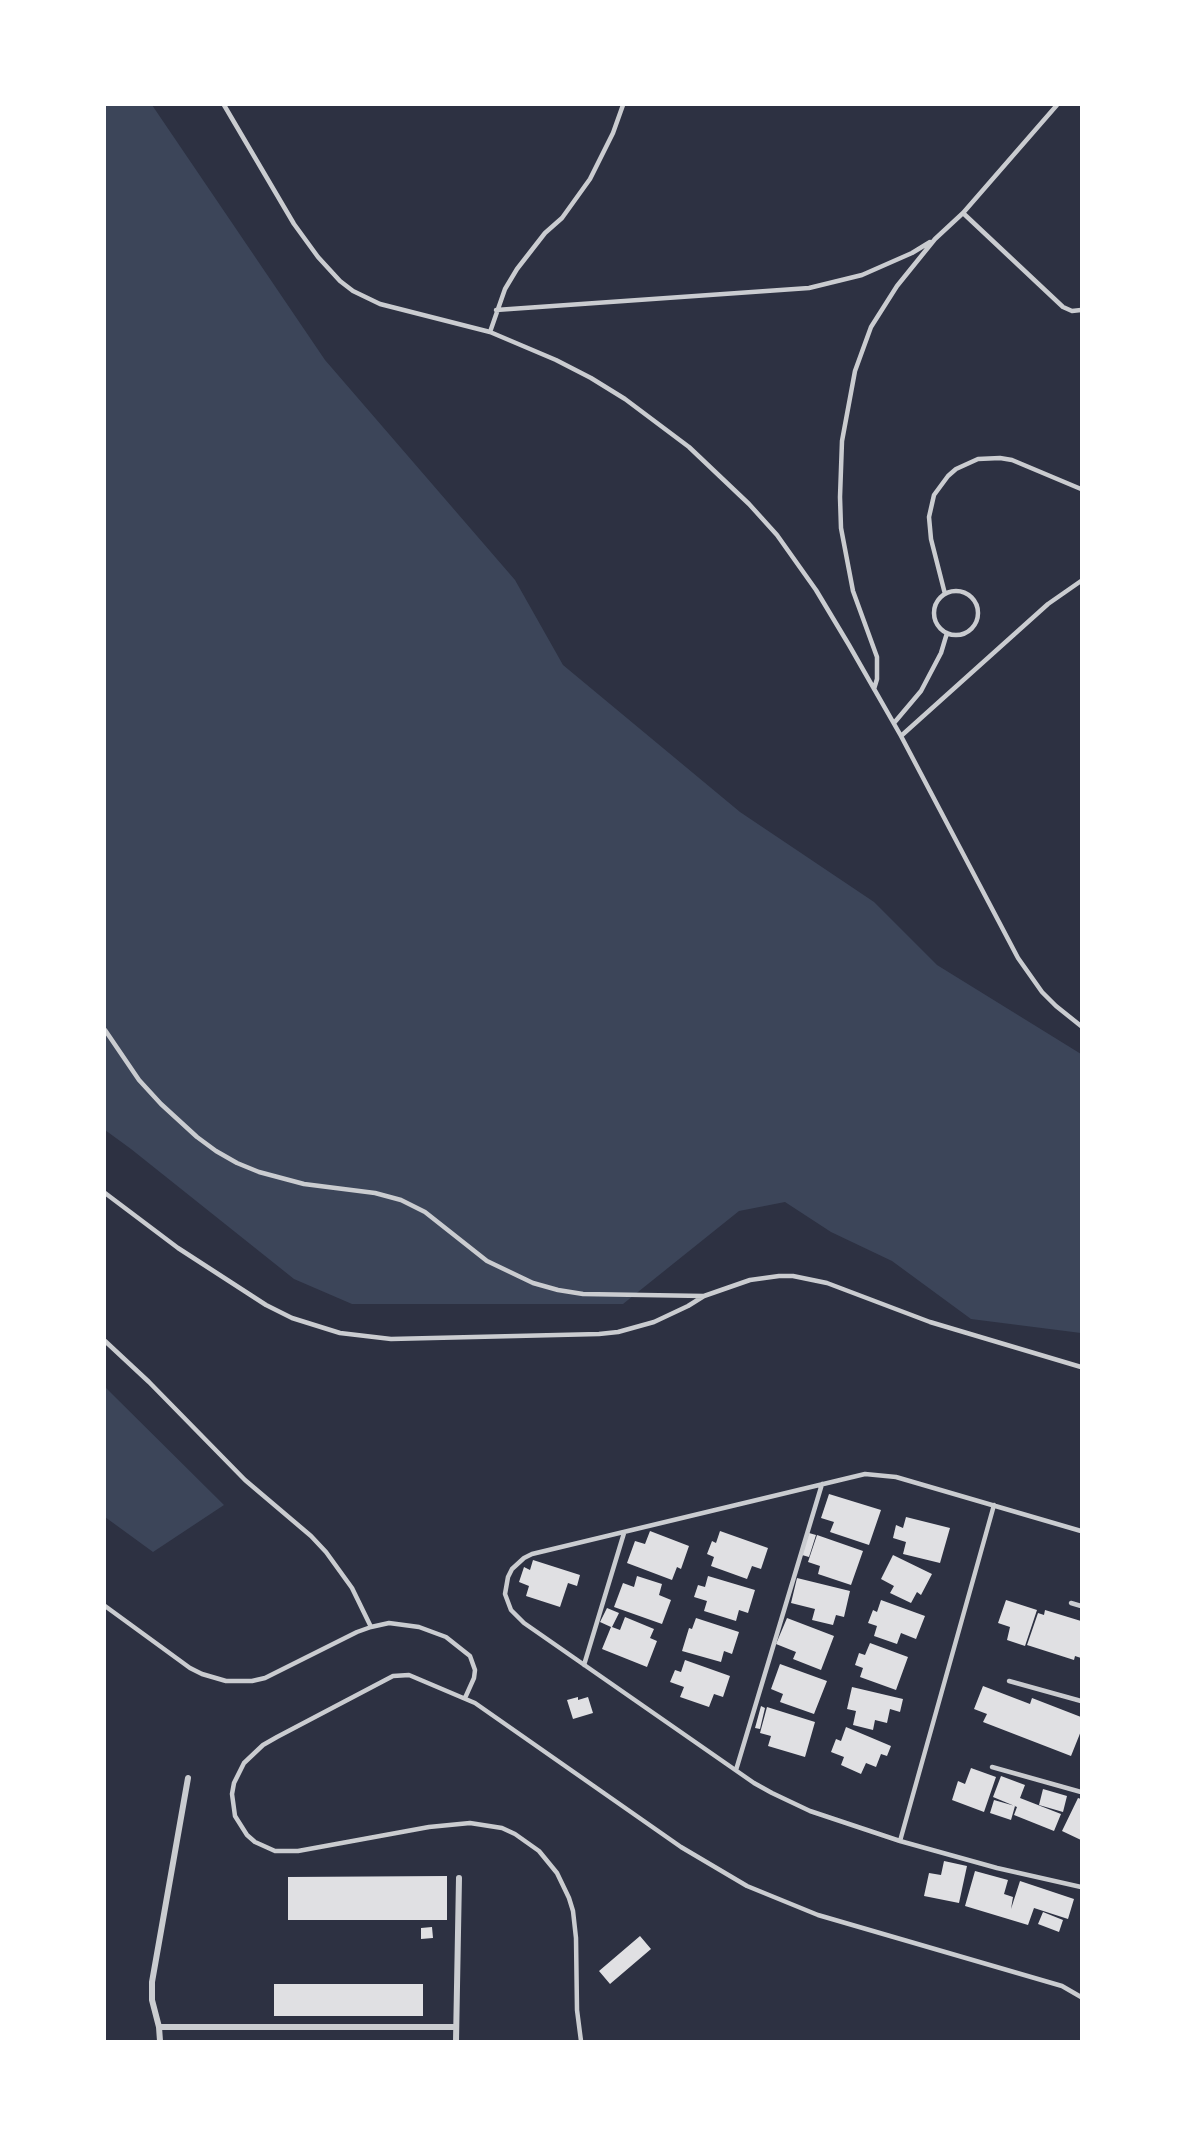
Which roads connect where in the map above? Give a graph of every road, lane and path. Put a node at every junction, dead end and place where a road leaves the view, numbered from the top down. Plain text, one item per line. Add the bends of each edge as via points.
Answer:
1 (224, 105) edge
2 (622, 105) edge
3 (1057, 105) edge
4 (963, 213) junction
5 (935, 239) junction
6 (496, 310) junction
7 (1081, 310) edge
8 (490, 332) junction
9 (1081, 489) edge
10 (1081, 580) edge
11 (945, 594) junction
12 (947, 633) junction
13 (874, 688) junction
14 (894, 723) junction
15 (901, 736) junction
16 (1081, 1026) edge
17 (105, 1030) edge
18 (105, 1193) edge
19 (704, 1296) junction
20 (105, 1341) edge
21 (1081, 1367) edge
22 (822, 1484) junction
23 (994, 1505) junction
24 (1081, 1530) edge
25 (624, 1533) junction
26 (1071, 1603) dead end
27 (105, 1606) edge
28 (1081, 1606) edge
29 (371, 1627) junction
30 (584, 1665) junction
31 (1009, 1681) dead end
32 (465, 1698) junction
33 (1081, 1701) edge
34 (992, 1767) dead end
35 (736, 1770) junction
36 (188, 1778) dead end
37 (1081, 1792) edge
38 (900, 1841) junction
39 (459, 1878) dead end
40 (1081, 1887) edge
41 (1081, 1997) edge
42 (159, 2027) junction
43 (456, 2027) junction
44 (160, 2041) edge
45 (456, 2041) edge
46 (581, 2041) edge

1 - 8 lane via 294,224 340,281 380,304
2 - 6 lane via 590,179 562,218 523,260
3 - 4 lane
4 - 5 lane
4 - 7 lane via 1063,307
5 - 6 lane via 862,275 809,288
5 - 13 lane via 897,286 871,327 855,371 845,417 840,476 842,528 853,591 877,657 878,678
6 - 8 lane
8 - 13 lane via 600,384 657,422 720,474 777,535 816,590
9 - 11 lane via 1000,458 978,459 957,469 934,495 929,517
10 - 15 lane via 1048,604
11 - 12 lane via 936,604 934,617
11 - 12 lane via 966,593 978,611 969,631
12 - 14 lane via 932,673
13 - 14 lane
14 - 15 lane
15 - 16 lane via 1018,958 1042,992
17 - 19 lane via 139,1080 166,1109 196,1137 237,1163 304,1185 401,1200 425,1212 487,1261 533,1283 583,1294
18 - 19 lane via 178,1248 266,1305 340,1333 391,1339 599,1334 654,1322
19 - 21 lane via 765,1277 810,1279 940,1325
20 - 29 lane via 245,1480 326,1552 352,1588
22 - 23 lane via 865,1474 885,1474
22 - 25 lane
22 - 35 lane
23 - 24 lane
23 - 38 lane
25 - 30 lane
25 - 30 lane via 532,1554 518,1563 508,1577 505,1594 517,1617
26 - 28 lane
27 - 29 lane via 190,1668 226,1681 265,1678
29 - 32 lane via 388,1623 419,1627 446,1637 464,1650 475,1670
30 - 35 lane
31 - 33 lane
32 - 41 lane via 681,1847 747,1886 818,1915 1062,1986
32 - 46 lane via 409,1676 393,1676 277,1737 253,1754 234,1784 235,1816 255,1842 275,1851 454,1823 494,1826 528,1842 557,1873 573,1911
34 - 37 lane
35 - 38 lane via 791,1803
36 - 42 street via 152,1982
38 - 40 lane
39 - 43 street
42 - 43 street
42 - 44 street
43 - 45 street

